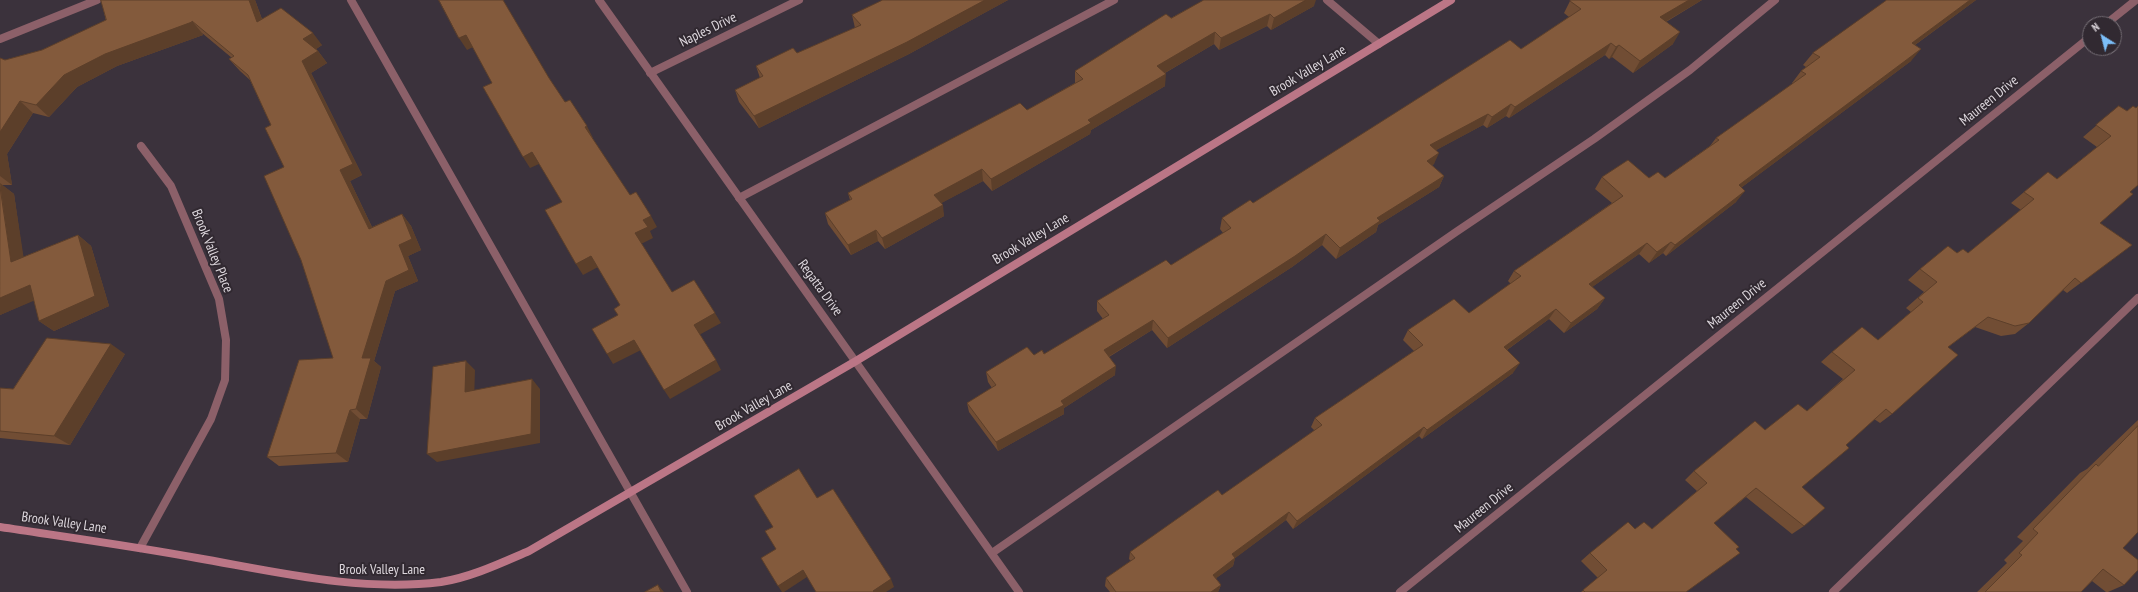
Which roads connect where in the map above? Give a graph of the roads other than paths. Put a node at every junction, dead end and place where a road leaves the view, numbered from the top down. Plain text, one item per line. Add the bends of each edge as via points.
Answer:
1 (97, 0) edge
2 (351, 0) edge
3 (599, 0) edge
4 (799, 0) edge
5 (1114, 0) edge
6 (1326, 0) edge
7 (1451, 0) edge
8 (1775, 0) edge
9 (2136, 0) edge
10 (2116, 16) edge
11 (0, 38) edge
12 (2082, 43) edge
13 (1379, 44) junction
14 (650, 73) junction
15 (141, 146) dead end
16 (739, 198) junction
17 (2138, 298) edge
18 (856, 361) junction
19 (631, 492) junction
20 (0, 527) edge
21 (140, 548) junction
22 (992, 553) junction
23 (687, 592) edge
24 (1019, 592) edge
25 (1400, 592) edge
26 (1833, 592) edge

1 - 11 street
2 - 19 street
3 - 14 street, Regatta Drive
4 - 14 street, Naples Drive
5 - 16 street
6 - 13 street
7 - 13 street, Brook Valley Lane
8 - 22 street via 1690,70 1594,139
9 - 10 street
12 - 25 street, Maureen Drive
13 - 18 street, Brook Valley Lane
14 - 16 street, Regatta Drive
15 - 21 street, Brook Valley Place via 171,186 219,299 226,340 225,380 211,418
16 - 18 street, Regatta Drive
17 - 26 street
18 - 19 street, Brook Valley Lane
18 - 22 street, Regatta Drive
19 - 21 street, Brook Valley Lane via 530,552 475,574 430,583 384,586 331,582
19 - 23 street
20 - 21 street, Brook Valley Lane
22 - 24 street, Regatta Drive

